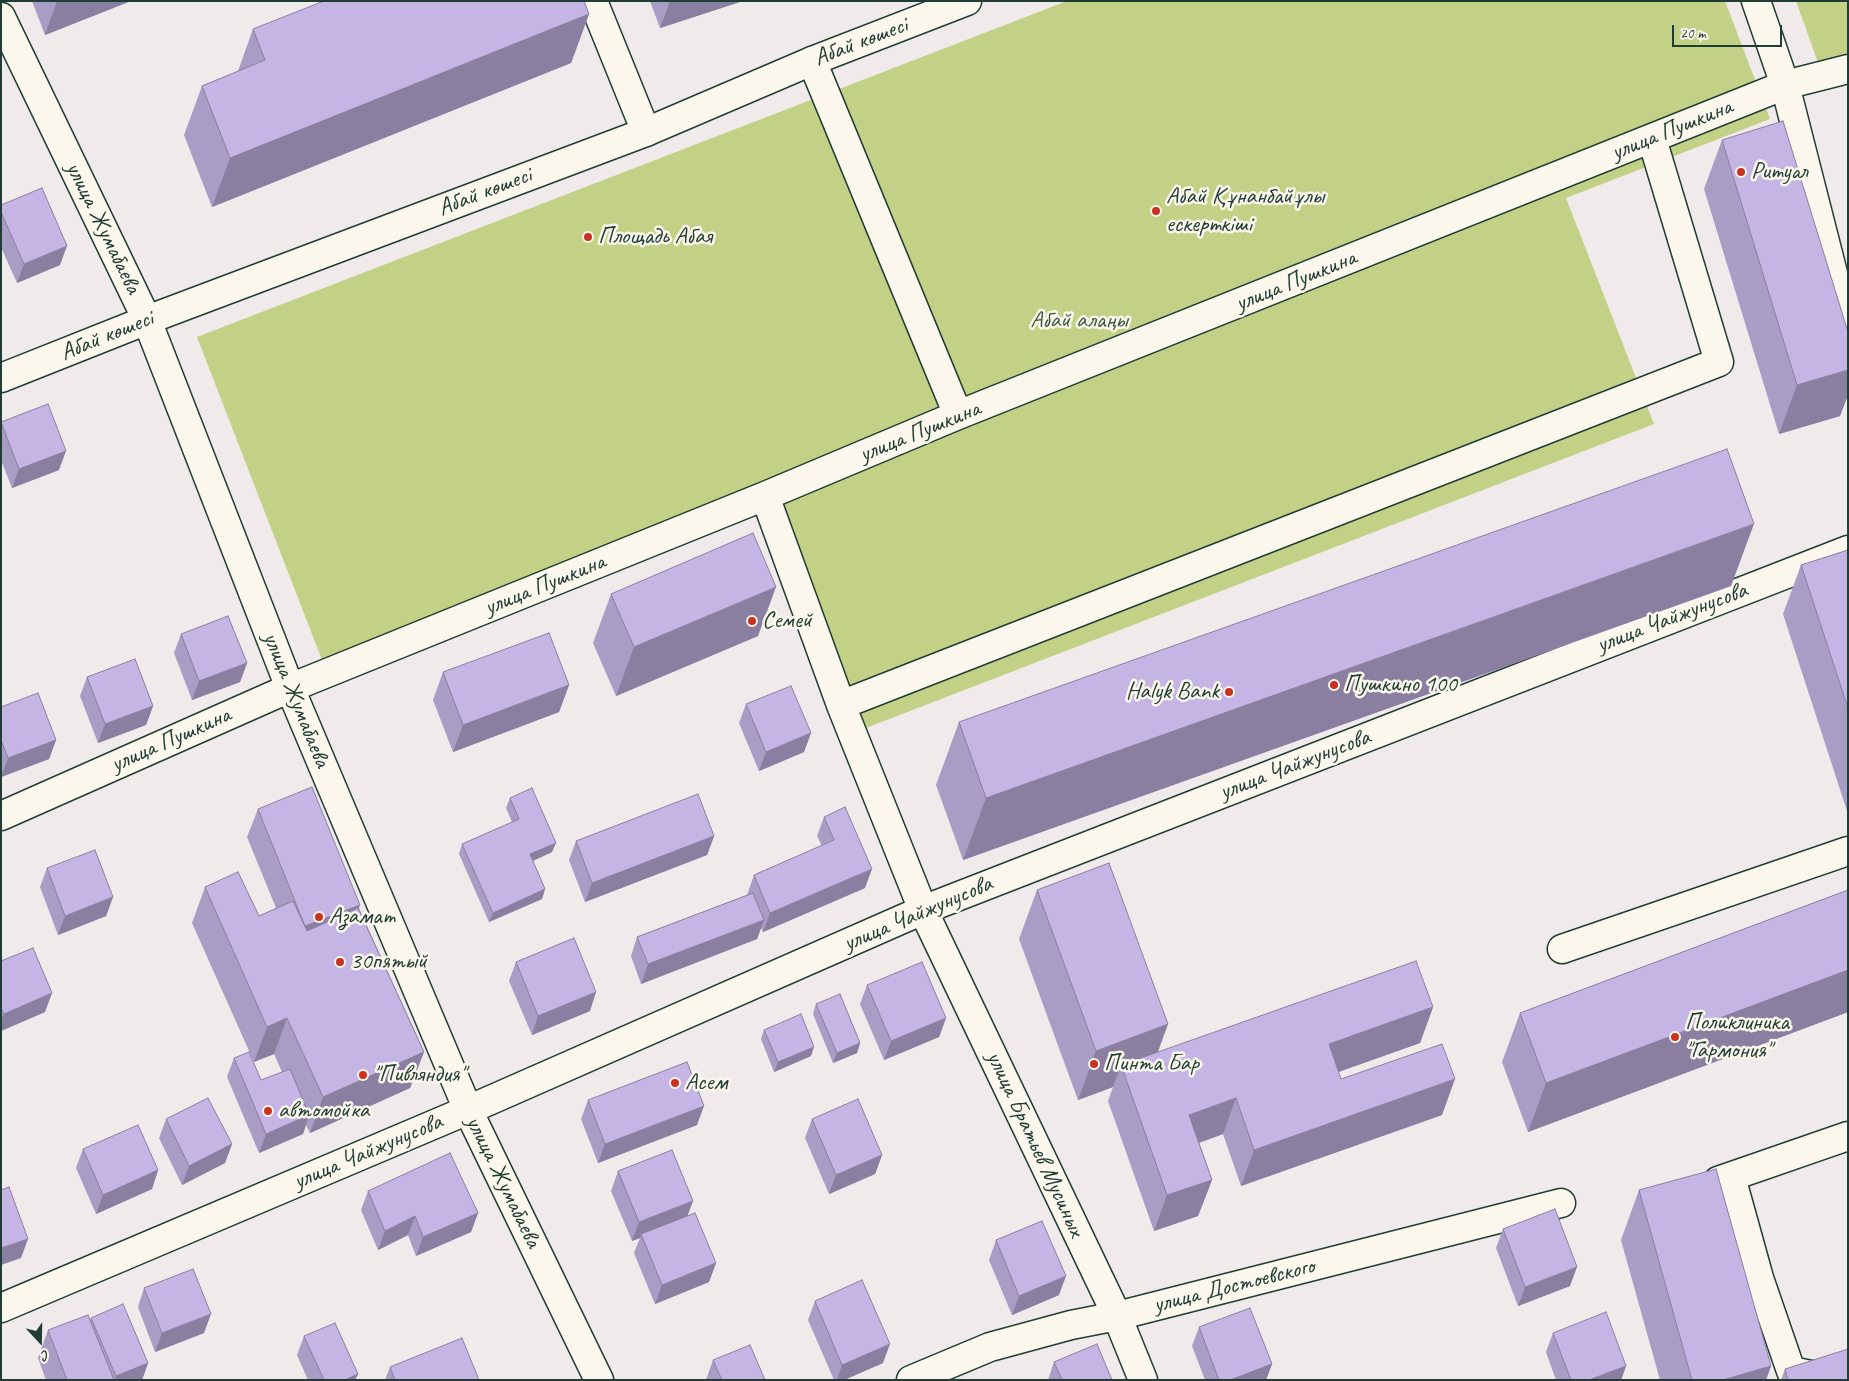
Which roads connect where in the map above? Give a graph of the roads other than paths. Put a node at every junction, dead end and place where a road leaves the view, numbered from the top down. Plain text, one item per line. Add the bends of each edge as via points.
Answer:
1 (593, 1) edge
2 (968, 1) edge
3 (1756, 1) edge
4 (1, 16) edge
5 (812, 61) junction
6 (1848, 70) edge
7 (1785, 85) junction
8 (646, 132) junction
9 (1652, 139) junction
10 (148, 320) junction
11 (1848, 332) edge
12 (1, 378) edge
13 (958, 415) junction
14 (764, 496) junction
15 (1848, 550) edge
16 (290, 688) junction
17 (841, 705) junction
18 (1, 816) edge
19 (1848, 851) edge
20 (923, 910) junction
21 (1562, 949) dead end
22 (468, 1110) junction
23 (1848, 1136) edge
24 (1561, 1203) dead end
25 (1, 1308) edge
26 (1117, 1316) junction
27 (1848, 1368) edge
28 (599, 1380) edge
29 (911, 1380) edge
30 (1143, 1380) edge

1 - 8 street
2 - 5 street, Абай көшесі
3 - 7 street
4 - 10 street, улица Жумабаева
5 - 8 street, Абай көшесі
5 - 13 street
6 - 7 street, улица Пушкина
7 - 9 street, улица Пушкина
7 - 11 street
8 - 10 street, Абай көшесі
9 - 13 street, улица Пушкина
9 - 17 street via 1719,362
10 - 12 street, Абай көшесі
10 - 16 street, улица Жумабаева
13 - 14 street, улица Пушкина
14 - 16 street, улица Пушкина
14 - 17 street, улица Братьев Мусиных
15 - 20 street, улица Чайжунусова
16 - 18 street, улица Пушкина
16 - 22 street, улица Жумабаева
17 - 20 street, улица Братьев Мусиных
19 - 21 street
20 - 22 street, улица Чайжунусова
20 - 26 street, улица Братьев Мусиных
22 - 25 street, улица Чайжунусова
22 - 28 street, улица Жумабаева
23 - 27 street via 1725,1179 1790,1371 1821,1377
24 - 26 street, улица Достоевского
26 - 29 street, улица Достоевского via 990,1347
26 - 30 street, улица Братьев Мусиных

